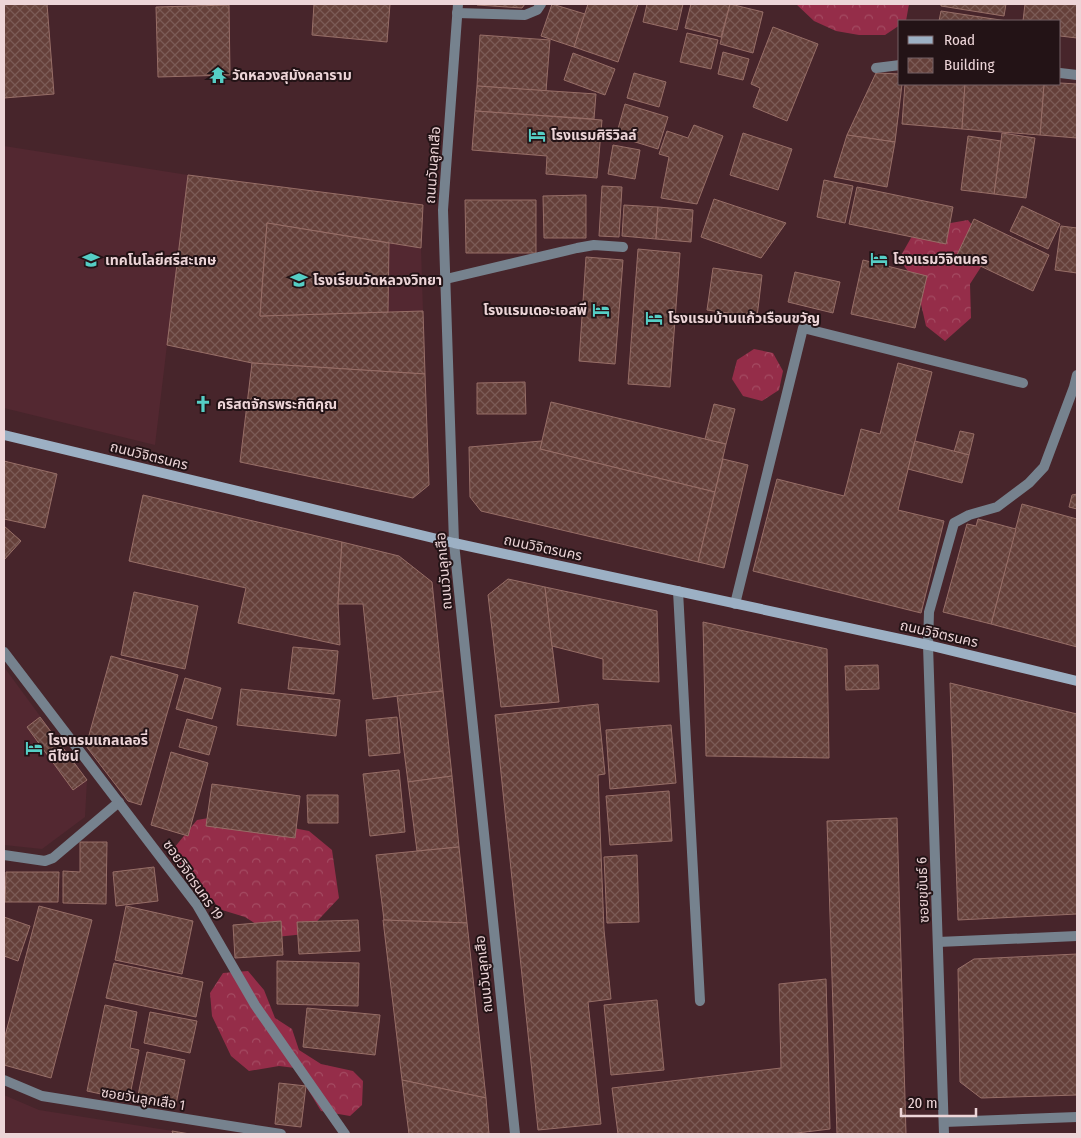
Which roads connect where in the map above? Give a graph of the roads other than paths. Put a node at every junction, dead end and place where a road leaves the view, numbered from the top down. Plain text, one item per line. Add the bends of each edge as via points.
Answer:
1 (541, 4) edge
2 (458, 8) edge
3 (898, 65) edge
4 (876, 68) dead end
5 (1061, 73) edge
6 (1077, 75) edge
7 (623, 247) dead end
8 (446, 280) junction
9 (1077, 375) edge
10 (1023, 383) dead end
11 (4, 435) edge
12 (454, 543) junction
13 (678, 592) junction
14 (735, 604) junction
15 (928, 645) junction
16 (4, 652) edge
17 (1077, 681) edge
18 (118, 802) junction
19 (4, 855) edge
20 (1077, 936) edge
21 (938, 942) junction
22 (700, 1001) dead end
23 (4, 1080) edge
24 (1077, 1117) edge
25 (944, 1122) junction
26 (282, 1134) edge
27 (345, 1134) edge
28 (514, 1134) edge
29 (944, 1134) edge

1 - 2 street via 537,10 525,15
2 - 8 street, ถนนวันลูกเสือ via 443,210
3 - 4 street
5 - 6 street
7 - 8 street via 594,245 577,248
8 - 12 street, ถนนวันลูกเสือ
9 - 15 street, ซอยขุขันธ์ 6 via 1044,467 997,507 954,523 930,612
10 - 14 street via 803,328
11 - 12 street, ถนนวิจิตรนคร
12 - 13 street, ถนนวิจิตรนคร
12 - 28 street, ถนนวันลูกเสือ
13 - 14 street, ถนนวิจิตรนคร
13 - 22 street
14 - 15 street, ถนนวิจิตรนคร
15 - 17 street, ถนนวิจิตรนคร
15 - 21 street, ซอยขุขันธ์ 6
16 - 18 street, ซอยวิจิตรนคร 19
18 - 19 street via 53,858 44,861
18 - 27 street, ซอยวิจิตรนคร 19 via 198,906 255,1005
20 - 21 street
21 - 25 street, ซอยขุขันธ์ 6
23 - 26 street, ซอยวันลูกเสือ 1 via 42,1096
24 - 25 street
25 - 29 street, ซอยขุขันธ์ 6

